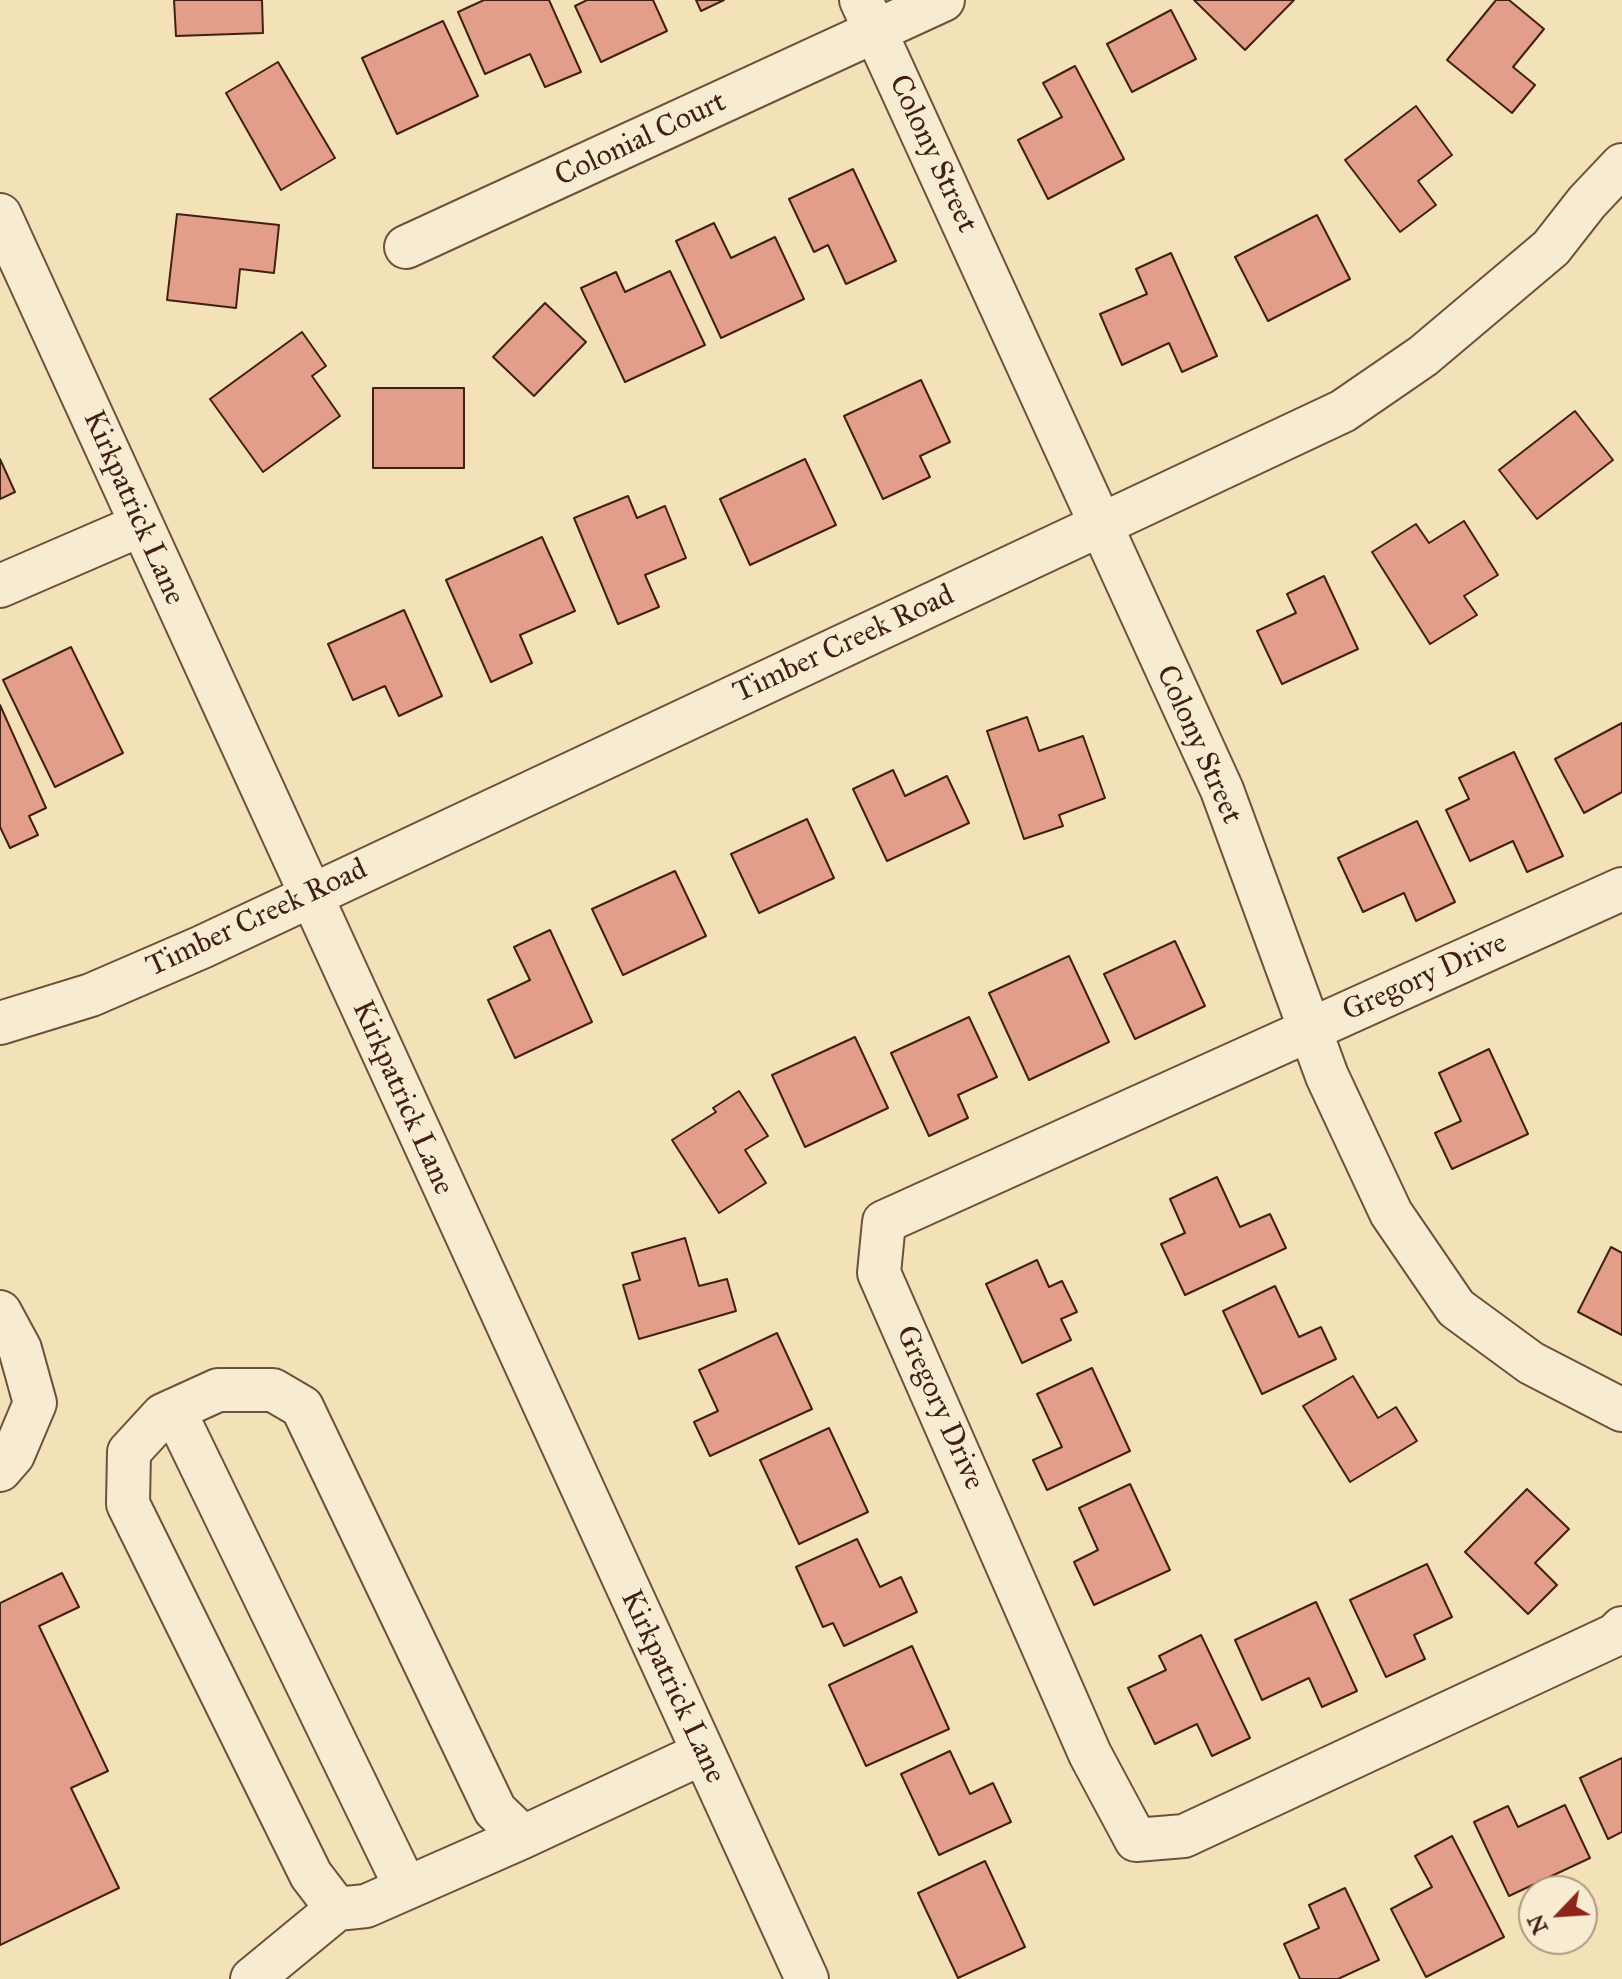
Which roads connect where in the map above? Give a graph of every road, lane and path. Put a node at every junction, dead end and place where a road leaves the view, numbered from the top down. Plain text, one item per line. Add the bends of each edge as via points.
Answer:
1 (943, 0) edge
2 (868, 16) edge
3 (1622, 165) edge
4 (0, 215) edge
5 (406, 247) dead end
6 (141, 525) junction
7 (1098, 525) junction
8 (0, 586) edge
9 (1622, 889) edge
10 (310, 895) junction
11 (0, 1023) edge
12 (1312, 1029) junction
13 (0, 1312) edge
14 (174, 1410) junction
15 (1622, 1410) edge
16 (0, 1470) edge
17 (1622, 1628) edge
18 (703, 1753) junction
19 (523, 1837) junction
20 (406, 1888) junction
21 (337, 1909) junction
22 (252, 1979) edge
23 (807, 1979) edge

1 - 2 street, Colonial Court
2 - 5 street, Colonial Court
2 - 7 street, Colony Street
3 - 7 street, Timber Creek Road via 1551,248 1423,356 1343,411
4 - 6 street, Kirkpatrick Lane
6 - 8 street
6 - 10 street, Kirkpatrick Lane
7 - 10 street, Timber Creek Road
7 - 12 street, Colony Street via 1222,790
9 - 12 street, Gregory Drive
10 - 11 street, Timber Creek Road via 91,995
10 - 18 street, Kirkpatrick Lane
12 - 15 street, Colony Street via 1327,1076 1391,1213 1456,1308 1531,1363
12 - 17 street, Gregory Drive via 884,1222 879,1273 1090,1754 1136,1840 1184,1836
13 - 16 street via 20,1349 35,1403 13,1455
14 - 19 street via 218,1390 273,1390 302,1407 495,1810
14 - 20 street
14 - 21 street via 129,1452 128,1504 311,1875
18 - 19 street
18 - 23 street, Kirkpatrick Lane
19 - 20 street
20 - 21 street via 366,1906
21 - 22 street

